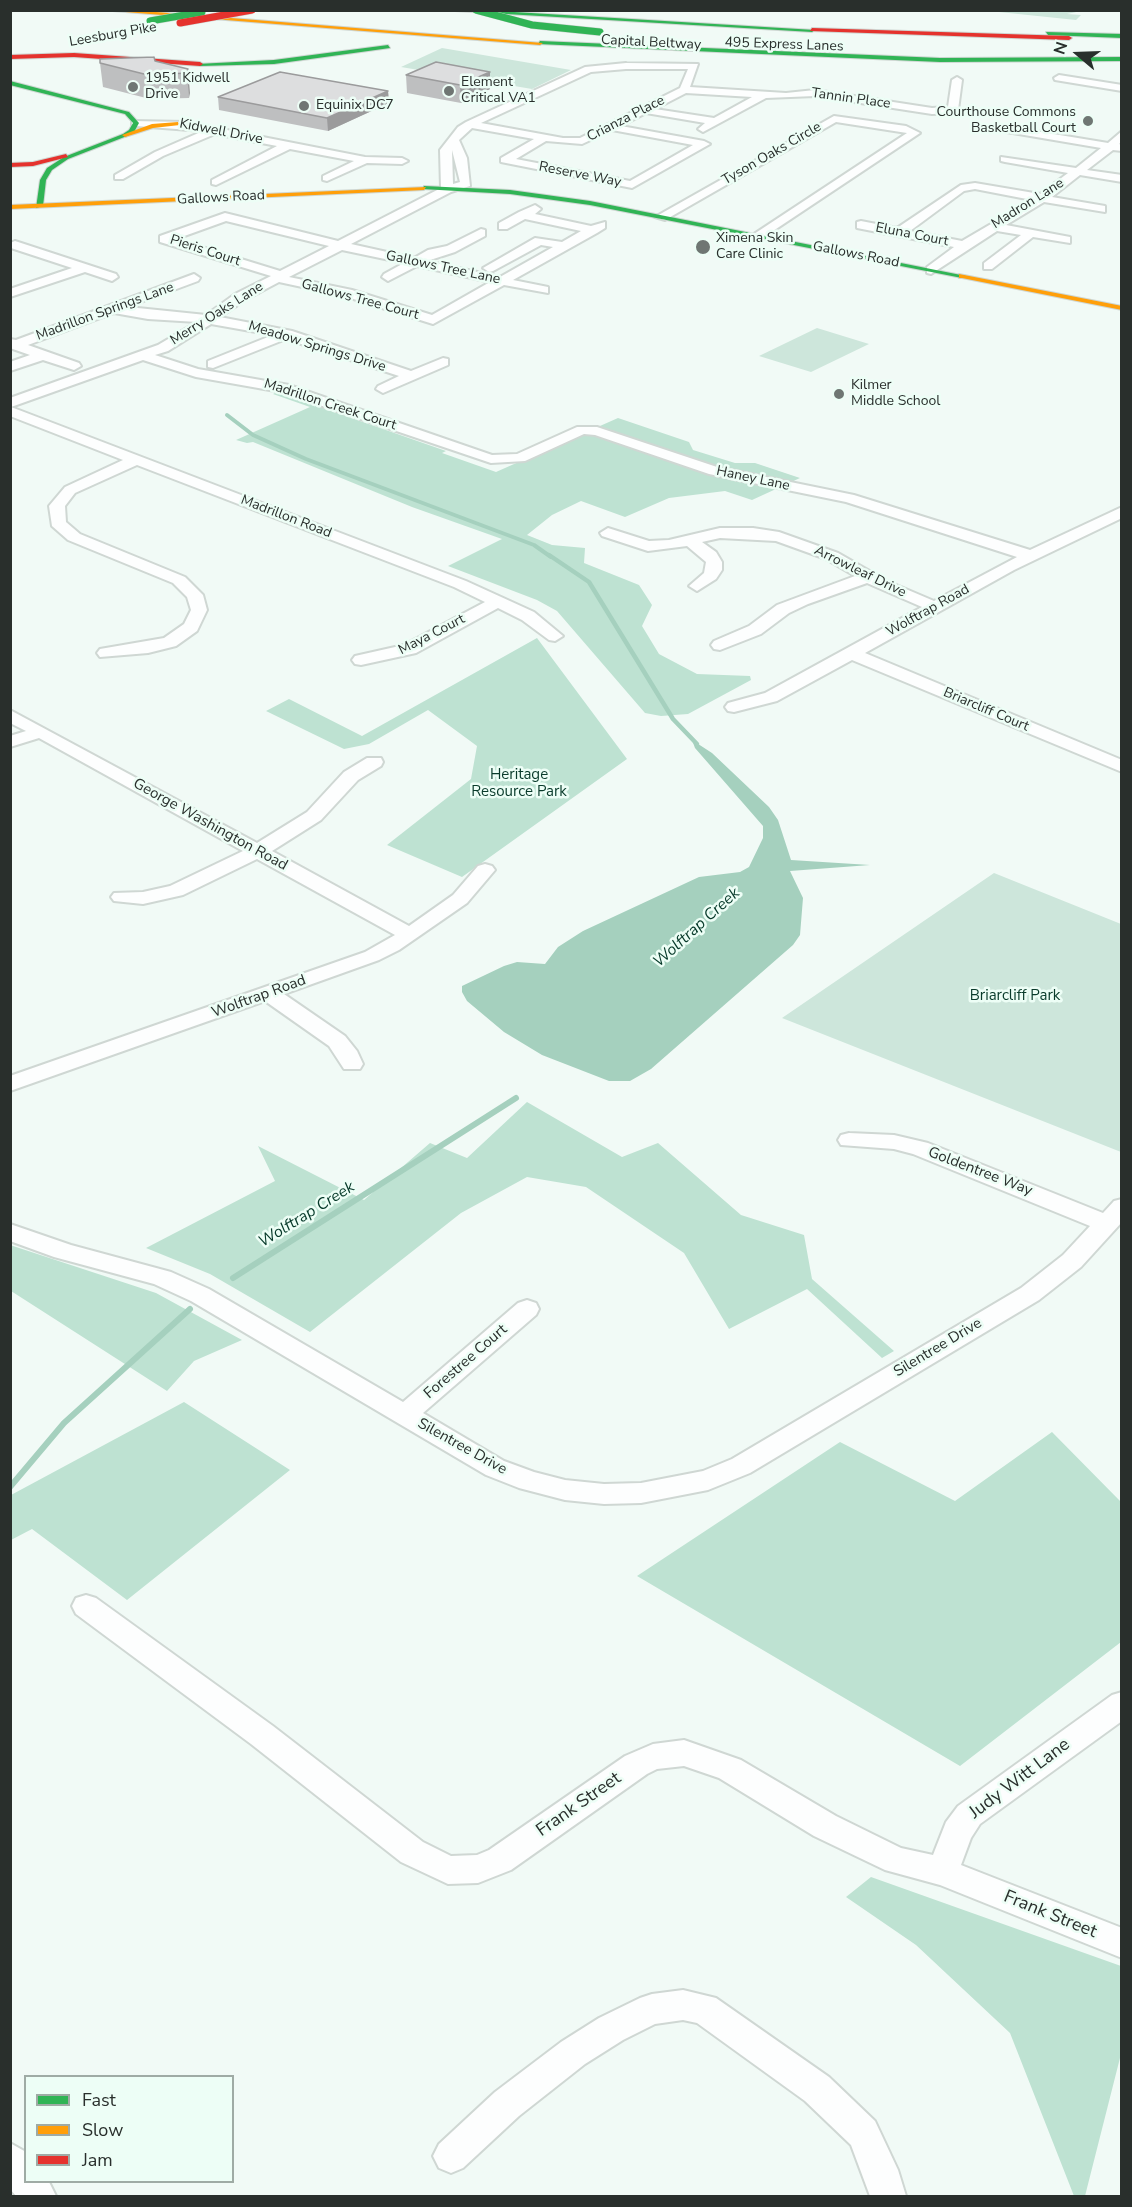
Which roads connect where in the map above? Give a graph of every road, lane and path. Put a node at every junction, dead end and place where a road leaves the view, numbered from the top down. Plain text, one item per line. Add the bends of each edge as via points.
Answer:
1 (102, 10) edge
2 (210, 10) edge
3 (231, 10) edge
4 (440, 10) edge
5 (476, 10) edge
6 (489, 10) edge
7 (540, 10) edge
8 (613, 10) edge
9 (423, 14) dead end
10 (181, 17) edge
11 (252, 17) edge
12 (676, 18) junction
13 (141, 31) junction
14 (601, 31) junction
15 (1122, 40) edge
16 (81, 41) dead end
17 (30, 42) dead end
18 (526, 42) junction
19 (10, 45) edge
20 (10, 56) edge
21 (1122, 56) edge
22 (1059, 78) dead end
23 (957, 80) dead end
24 (10, 84) edge
25 (1122, 88) edge
26 (684, 90) junction
27 (764, 95) junction
28 (712, 99) dead end
29 (645, 110) junction
30 (681, 116) junction
31 (716, 122) junction
32 (136, 123) junction
33 (178, 123) junction
34 (470, 124) junction
35 (610, 127) junction
36 (999, 128) dead end
37 (703, 129) dead end
38 (213, 130) junction
39 (1122, 134) edge
40 (124, 135) junction
41 (544, 138) junction
42 (454, 141) junction
43 (289, 145) junction
44 (1116, 147) edge
45 (1019, 148) dead end
46 (84, 151) junction
47 (365, 160) junction
48 (402, 161) dead end
49 (10, 165) edge
50 (10, 169) edge
51 (1078, 171) junction
52 (46, 173) junction
53 (119, 177) dead end
54 (327, 178) dead end
55 (63, 179) junction
56 (1122, 179) edge
57 (216, 182) dead end
58 (466, 184) junction
59 (442, 188) junction
60 (1043, 198) junction
61 (590, 203) junction
62 (59, 205) junction
63 (39, 206) junction
64 (10, 207) edge
65 (535, 209) dead end
66 (1101, 209) dead end
67 (522, 215) junction
68 (661, 217) junction
69 (503, 225) dead end
70 (861, 225) dead end
71 (992, 226) junction
72 (900, 232) junction
73 (481, 233) dead end
74 (1031, 233) junction
75 (757, 236) junction
76 (1066, 240) dead end
77 (964, 244) junction
78 (15, 245) dead end
79 (342, 246) junction
80 (565, 246) junction
81 (39, 253) junction
82 (415, 256) junction
83 (20, 260) dead end
84 (503, 260) junction
85 (531, 266) junction
86 (988, 266) dead end
87 (85, 268) junction
88 (489, 268) dead end
89 (931, 270) junction
90 (112, 277) dead end
91 (280, 277) junction
92 (388, 277) dead end
93 (194, 278) dead end
94 (505, 282) junction
95 (543, 290) dead end
96 (10, 293) edge
97 (1122, 308) edge
98 (114, 309) junction
99 (210, 319) junction
100 (287, 334) junction
101 (13, 344) edge
102 (43, 355) junction
103 (144, 356) junction
104 (443, 362) dead end
105 (213, 364) dead end
106 (74, 366) dead end
107 (10, 367) edge
108 (412, 376) junction
109 (383, 389) dead end
110 (10, 403) edge
111 (10, 411) edge
112 (478, 455) joint
113 (137, 459) junction
114 (1122, 512) edge
115 (608, 532) dead end
116 (689, 540) junction
117 (1031, 556) junction
118 (867, 577) junction
119 (697, 586) dead end
120 (499, 601) junction
121 (935, 607) junction
122 (719, 627) dead end
123 (555, 636) dead end
124 (741, 636) junction
125 (720, 645) dead end
126 (106, 653) dead end
127 (851, 653) junction
128 (361, 660) dead end
129 (734, 707) dead end
130 (10, 715) edge
131 (41, 732) junction
132 (10, 742) edge
133 (374, 762) dead end
134 (1122, 767) edge
135 (258, 851) junction
136 (485, 870) dead end
137 (121, 897) dead end
138 (409, 934) junction
139 (268, 994) junction
140 (352, 1064) dead end
141 (10, 1084) edge
142 (849, 1140) dead end
143 (1114, 1215) edge
144 (10, 1233) edge
145 (527, 1309) dead end
146 (404, 1415) junction
147 (86, 1606) dead end
148 (1122, 1704) edge
149 (943, 1872) junction
150 (1122, 1943) edge
151 (451, 2156) dead end
152 (10, 2160) edge
153 (24, 2178) edge
154 (28, 2183) edge
155 (38, 2196) edge
156 (888, 2196) edge

1 - 11 main road
2 - 13 main road, Leesburg Pike, bridge
3 - 21 main road, 495 Express Lanes via 692,41
4 - 15 main road, Capital Beltway via 782,29
5 - 14 main road, bridge via 532,25
6 - 14 main road, bridge
7 - 12 main road
8 - 12 main road
9 - 15 main road, 495 Express Lanes via 755,32
10 - 11 main road, bridge
10 - 13 main road
10 - 21 main road, Capital Beltway via 618,42 910,54
11 - 13 main road via 296,30 307,41 299,49 274,56 205,61 159,56
11 - 18 main road
12 - 15 main road
14 - 15 main road via 924,43
14 - 21 main road
16 - 20 main road, Leesburg Pike
17 - 19 main road
18 - 20 main road via 422,43 219,65 74,55
18 - 21 main road via 810,57
22 - 25 street
23 - 27 street, Tannin Place via 953,110 932,111 815,93
24 - 32 main road, Kidwell Drive via 127,113
26 - 27 street, Tannin Place
26 - 29 street, Crianza Place
26 - 34 street, Crianza Place via 694,66 589,69
27 - 31 street
28 - 30 street
29 - 30 street
29 - 35 street, Crianza Place
30 - 31 street
31 - 37 street
32 - 33 street, Kidwell Drive
32 - 40 main road
33 - 38 street, Kidwell Drive
33 - 40 main road
34 - 41 street, Crianza Place
34 - 42 street
35 - 41 street, Crianza Place via 578,142
35 - 41 street, Reserve Way via 704,144 632,185 505,160
36 - 44 street
38 - 43 street, Kidwell Drive
38 - 53 street
39 - 44 street, Madron Lane
40 - 46 main road
42 - 58 street
42 - 59 street via 446,150
43 - 47 street, Kidwell Drive
43 - 57 street
44 - 51 street, Madron Lane
45 - 51 street via 1001,161
46 - 49 main road via 43,163
46 - 52 main road
46 - 55 main road via 68,164
47 - 48 street, Kidwell Drive
47 - 54 street
50 - 52 main road
51 - 56 street
51 - 60 street, Madron Lane
52 - 55 main road
52 - 63 main road
55 - 62 main road via 63,202
58 - 59 main road, Gallows Road
58 - 61 main road, Gallows Road via 534,189
59 - 61 main road, Gallows Road
59 - 62 main road, Gallows Road
59 - 79 street, Merry Oaks Lane
60 - 66 street
60 - 71 street, Madron Lane
60 - 72 street via 975,186 961,188
61 - 68 main road, Gallows Road
62 - 63 main road, Gallows Road
63 - 64 main road, Gallows Road
65 - 67 street
67 - 69 street
67 - 80 street, Gallows Tree Court via 597,228
68 - 75 main road, Gallows Road
68 - 75 street, Tyson Oaks Circle via 834,119 915,133
70 - 72 street, Eluna Court
71 - 74 street
71 - 77 street, Madron Lane
72 - 77 street, Eluna Court
73 - 82 street via 451,249
74 - 76 street
74 - 86 street
75 - 89 main road, Gallows Road
77 - 89 street, Madron Lane
78 - 81 street
79 - 82 street, Gallows Tree Lane
79 - 91 street, Merry Oaks Lane
79 - 91 street, Pieris Court via 225,217 164,239
80 - 84 street via 539,241
80 - 85 street, Gallows Tree Court
81 - 83 street
81 - 87 street
82 - 92 street
82 - 94 street, Gallows Tree Lane
84 - 85 street
84 - 88 street
85 - 94 street, Gallows Tree Court
87 - 90 street
87 - 96 street
89 - 97 main road, Gallows Road
91 - 94 street, Gallows Tree Court via 433,320
91 - 99 street, Merry Oaks Lane via 229,304
93 - 98 street, Madrillon Springs Lane
94 - 95 street, Gallows Tree Lane
98 - 99 street, Meadow Springs Drive
98 - 101 street, Madrillon Springs Lane
99 - 100 street, Meadow Springs Drive
99 - 103 street, Merry Oaks Lane
100 - 105 street
100 - 108 street, Meadow Springs Drive
101 - 102 street
102 - 106 street
102 - 107 street
103 - 110 street, Merry Oaks Lane
103 - 112 street, Madrillon Creek Court via 196,373 284,388
104 - 108 street, Meadow Springs Drive
108 - 109 street, Meadow Springs Drive
111 - 113 street, Madrillon Road
112 - 117 street, Haney Lane via 505,460 520,458 582,430 597,431 714,471 849,498
113 - 120 street, Madrillon Road
113 - 126 street via 70,490 57,506 58,523 74,537 179,580 195,595 199,610 191,627 170,642
114 - 117 street, Wolftrap Road
115 - 116 street, Arrowleaf Drive via 648,546
116 - 118 street, Arrowleaf Drive via 737,532 779,537 832,556
116 - 119 street via 714,562 710,576
117 - 121 street, Wolftrap Road
118 - 121 street, Arrowleaf Drive
118 - 124 street via 802,600
120 - 123 street, Madrillon Road
120 - 128 street, Maya Court via 410,649
121 - 127 street, Wolftrap Road
122 - 124 street
124 - 125 street
127 - 129 street, Wolftrap Road via 771,697
127 - 134 street, Briarcliff Court
130 - 131 street, George Washington Road
131 - 132 street
131 - 135 street, George Washington Road
133 - 135 street via 351,776 314,816
135 - 137 street via 176,891 143,898
135 - 138 street, George Washington Road
136 - 138 street, Wolftrap Road via 460,899
138 - 139 street, Wolftrap Road via 372,956
139 - 140 street via 337,1041
139 - 141 street, Wolftrap Road
142 - 143 street, Goldentree Way via 894,1142 920,1148
143 - 146 street, Silentree Drive via 1072,1261 1030,1294 741,1466 697,1482 641,1493 565,1490 495,1468
144 - 146 street, Silentree Drive via 162,1278 200,1295
145 - 146 street, Forestree Court
147 - 149 street, Frank Street via 262,1735 412,1852 448,1870 478,1869 500,1860 636,1765 653,1757 684,1753 730,1769 825,1826 896,1860
148 - 149 street, Judy Witt Lane via 969,1815 957,1832
149 - 150 street, Frank Street
151 - 156 street via 507,2104 573,2053 652,2008 682,2005 704,2009 817,2089 863,2133
152 - 153 street
154 - 155 street

